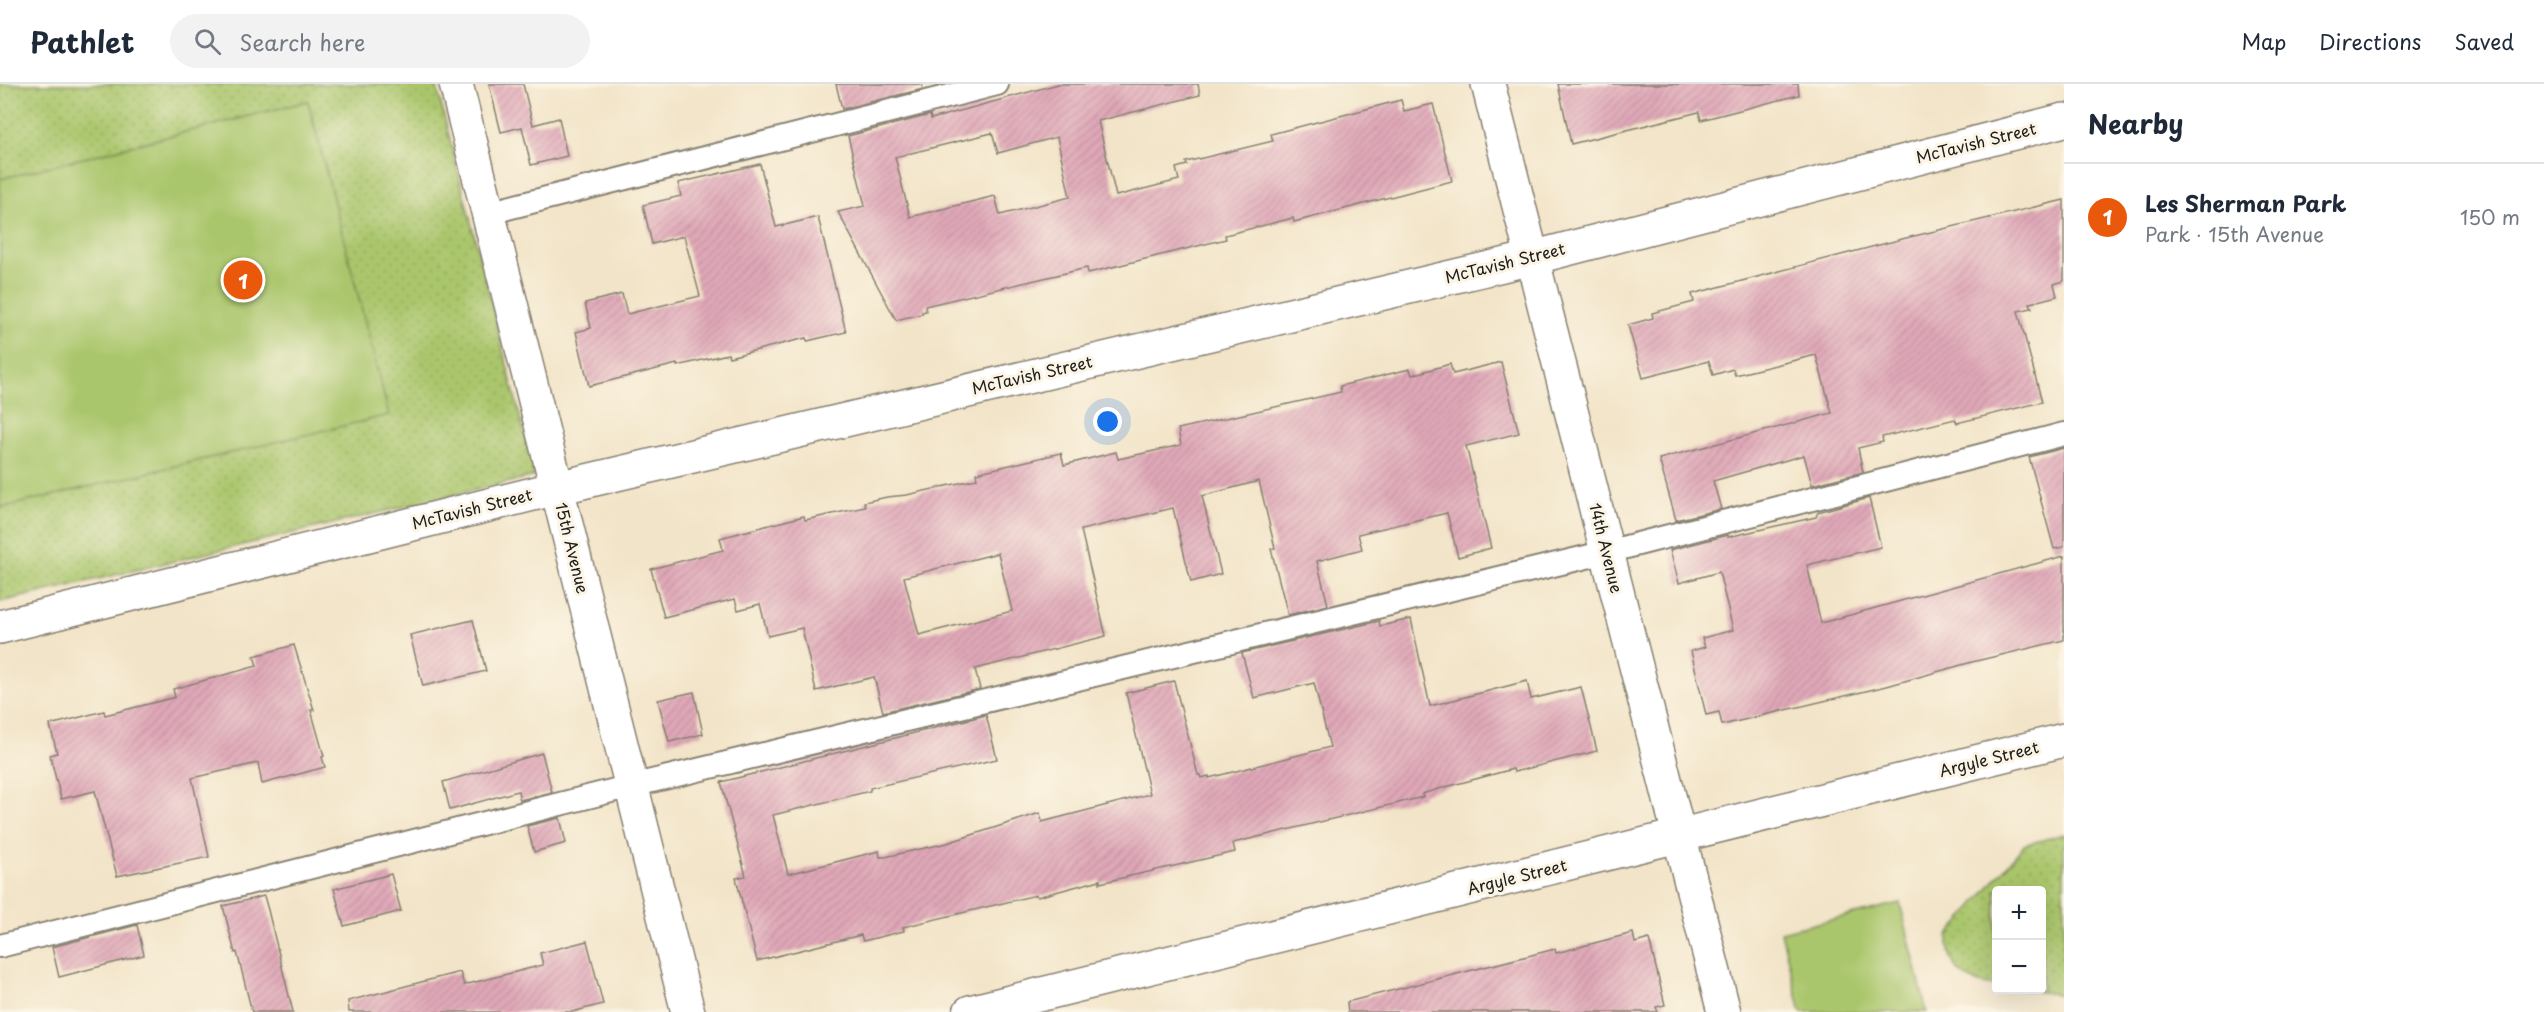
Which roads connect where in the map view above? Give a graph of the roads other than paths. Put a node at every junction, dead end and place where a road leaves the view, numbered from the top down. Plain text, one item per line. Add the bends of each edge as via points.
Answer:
1 (456, 84) edge
2 (997, 84) edge
3 (1488, 84) edge
4 (2064, 120) edge
5 (488, 213) junction
6 (1532, 258) junction
7 (2064, 434) edge
8 (557, 488) junction
9 (1607, 552) junction
10 (0, 627) edge
11 (2064, 740) edge
12 (631, 786) junction
13 (1680, 836) junction
14 (0, 946) edge
15 (688, 1012) edge
16 (970, 1012) edge
17 (1724, 1012) edge

1 - 5 street, 15th Avenue
2 - 5 lane
3 - 6 street, 14th Avenue
4 - 6 street, McTavish Street
5 - 8 street, 15th Avenue
6 - 8 street, McTavish Street
6 - 9 street, 14th Avenue
7 - 9 lane
8 - 10 street, McTavish Street
8 - 12 street, 15th Avenue
9 - 12 lane
9 - 13 street, 14th Avenue
11 - 13 street, Argyle Street
12 - 14 lane
12 - 15 street, 15th Avenue
13 - 16 street, Argyle Street
13 - 17 street, 14th Avenue

